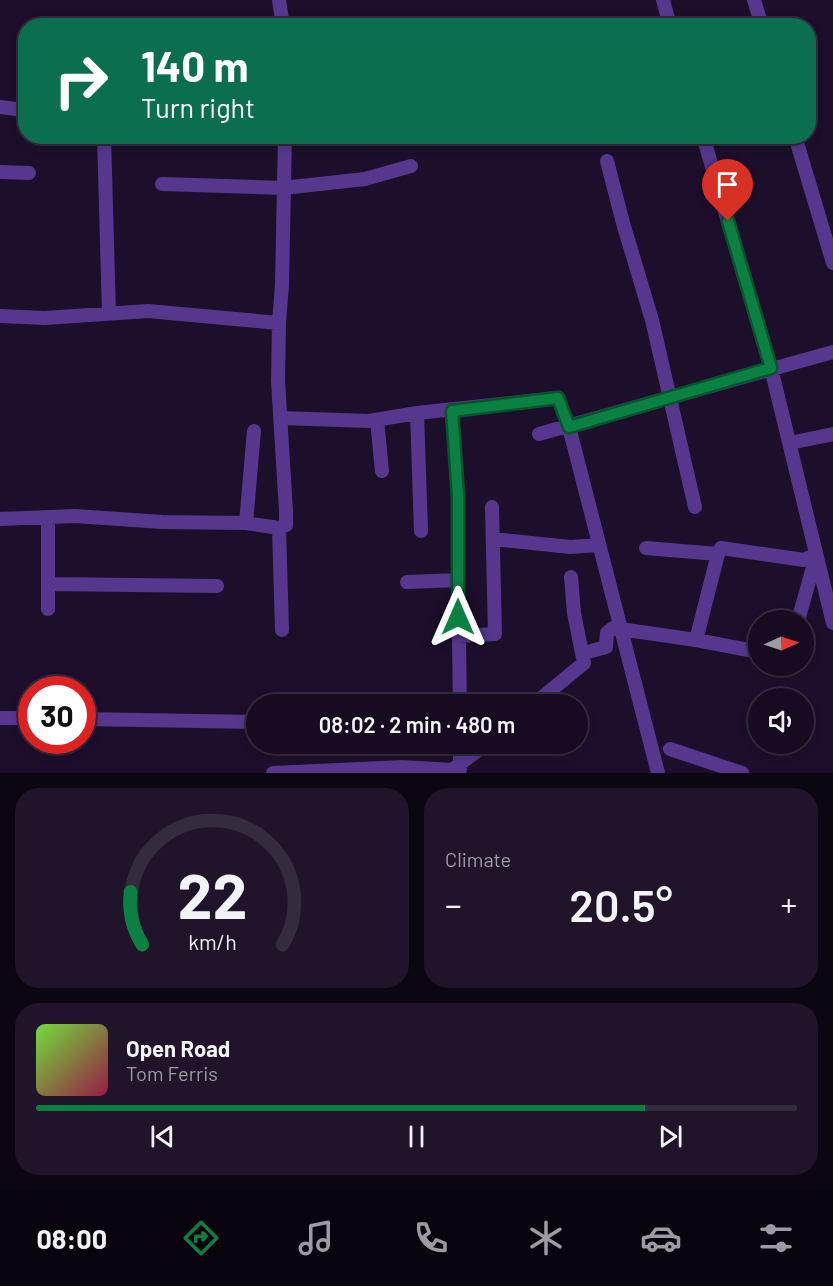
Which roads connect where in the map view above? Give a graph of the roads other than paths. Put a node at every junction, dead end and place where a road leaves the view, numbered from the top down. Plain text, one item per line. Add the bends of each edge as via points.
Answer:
1 (279, 0) edge
2 (663, 0) edge
3 (754, 0) edge
4 (282, 18) edge
5 (668, 18) edge
6 (760, 18) edge
7 (0, 107) edge
8 (18, 109) edge
9 (104, 144) edge
10 (285, 144) edge
11 (705, 144) edge
12 (797, 144) edge
13 (607, 161) dead end
14 (411, 166) dead end
15 (0, 172) edge
16 (28, 173) dead end
17 (162, 184) dead end
18 (283, 188) junction
19 (833, 263) edge
20 (109, 314) junction
21 (0, 316) edge
22 (279, 323) junction
23 (833, 352) edge
24 (771, 368) junction
25 (670, 398) junction
26 (452, 411) junction
27 (417, 413) junction
28 (281, 418) junction
29 (377, 420) junction
30 (569, 427) junction
31 (254, 431) dead end
32 (539, 434) dead end
33 (833, 434) edge
34 (790, 443) junction
35 (382, 471) dead end
36 (492, 507) dead end
37 (695, 507) dead end
38 (48, 517) junction
39 (0, 519) edge
40 (246, 523) junction
41 (279, 528) junction
42 (421, 531) dead end
43 (493, 539) junction
44 (600, 545) junction
45 (646, 548) dead end
46 (718, 554) junction
47 (816, 554) junction
48 (571, 577) dead end
49 (458, 580) junction
50 (407, 582) dead end
51 (49, 584) junction
52 (217, 586) dead end
53 (48, 609) dead end
54 (801, 610) edge
55 (833, 622) edge
56 (620, 628) junction
57 (282, 630) dead end
58 (458, 636) junction
59 (696, 640) junction
60 (748, 650) edge
61 (584, 653) junction
62 (459, 694) edge
63 (546, 694) edge
64 (0, 718) edge
65 (18, 718) edge
66 (96, 719) edge
67 (246, 722) edge
68 (670, 749) dead end
69 (476, 754) edge
70 (460, 769) edge
71 (273, 773) edge
72 (658, 773) edge
73 (742, 773) edge

1 - 4 street
2 - 5 street
3 - 6 street
7 - 8 street
9 - 20 street
10 - 18 street
11 - 24 street
12 - 19 street
13 - 25 street
14 - 18 street via 365,179
15 - 16 street
17 - 18 street
18 - 22 street
20 - 21 street
20 - 22 street via 148,311
22 - 28 street
23 - 24 street
24 - 25 street
24 - 34 street
25 - 30 street
25 - 37 street
26 - 27 street
26 - 30 street via 558,398
26 - 49 street
27 - 29 street
27 - 42 street
28 - 29 street
28 - 41 street via 286,525
29 - 35 street
30 - 32 street
30 - 44 street
31 - 40 street
33 - 34 street
34 - 47 street
36 - 43 street
38 - 39 street
38 - 40 street
38 - 51 street
40 - 41 street
41 - 57 street
43 - 44 street via 570,548
43 - 58 street via 495,634
44 - 56 street
45 - 46 street
46 - 47 street via 721,548 804,561
46 - 59 street
47 - 54 street
47 - 55 street
48 - 61 street via 574,613
49 - 50 street
49 - 58 street
51 - 52 street
51 - 53 street
56 - 59 street
56 - 61 street via 609,630 606,647
56 - 72 street
58 - 62 street
59 - 60 street
61 - 63 street via 584,663
64 - 65 street
66 - 67 street
68 - 73 street
69 - 70 street
70 - 71 street via 402,767

